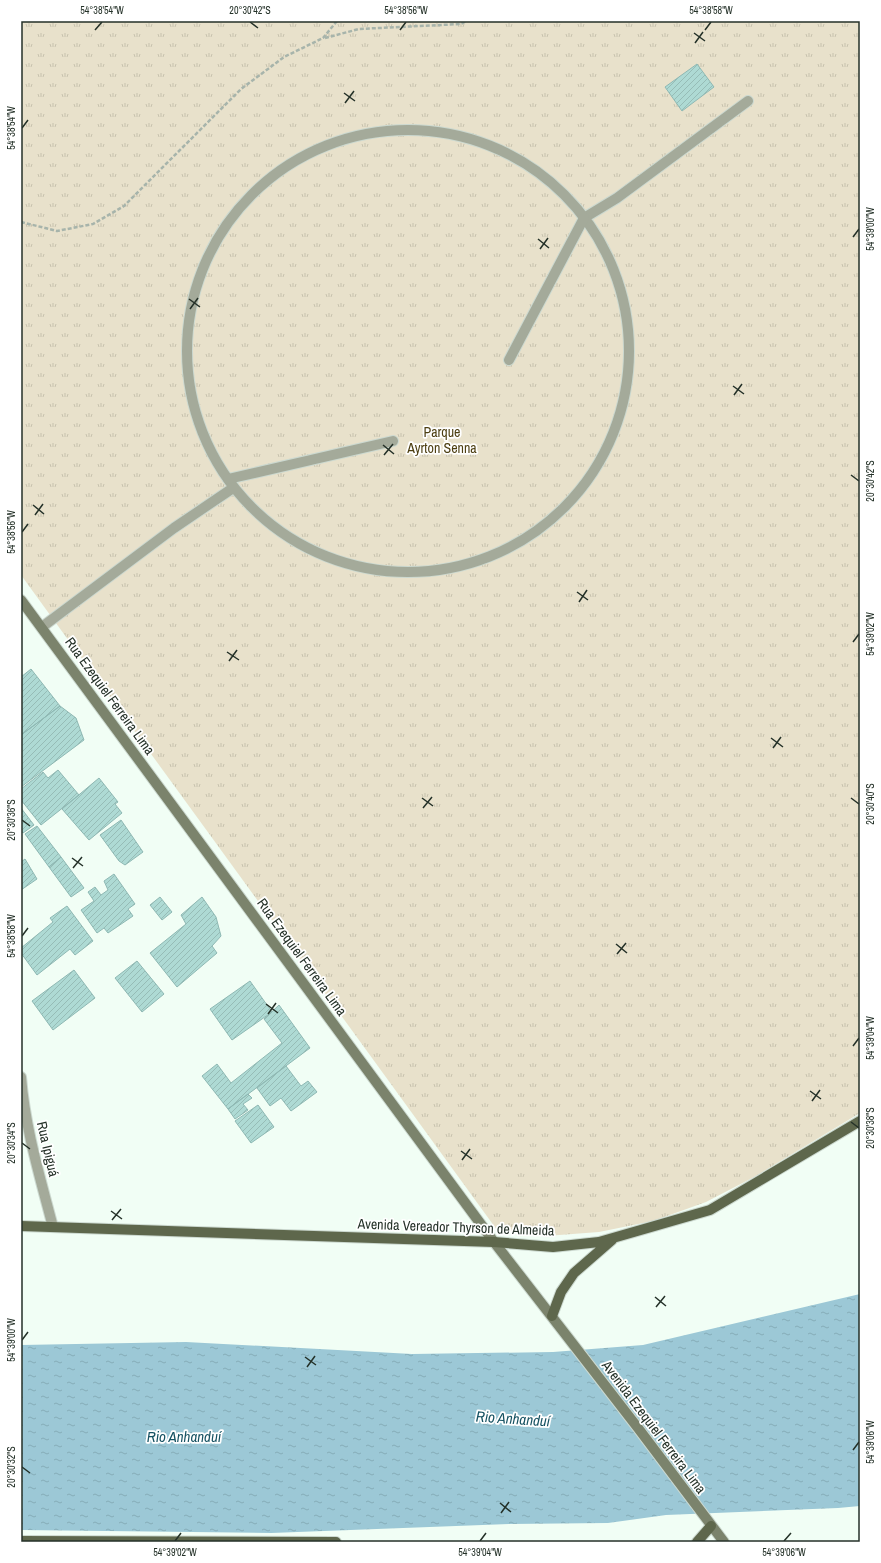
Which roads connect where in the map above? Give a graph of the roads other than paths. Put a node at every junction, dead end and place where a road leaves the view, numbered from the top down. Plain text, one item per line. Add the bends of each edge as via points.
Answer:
1 (748, 101) dead end
2 (584, 218) junction
3 (509, 360) dead end
4 (393, 441) dead end
5 (231, 484) junction
6 (21, 600) edge
7 (42, 628) junction
8 (21, 1077) edge
9 (22, 1102) edge
10 (860, 1121) edge
11 (21, 1226) edge
12 (53, 1227) junction
13 (615, 1238) junction
14 (494, 1242) junction
15 (552, 1316) junction
16 (562, 1329) joint
17 (709, 1523) junction
18 (21, 1541) edge
19 (336, 1542) edge
20 (697, 1542) edge
21 (724, 1542) edge

1 - 2 street via 617,198
2 - 3 street
2 - 5 street via 615,273 630,341 622,410 594,474 547,525 486,559 463,564 418,573 348,565 285,536
2 - 5 street via 580,209 529,166 465,137 389,130 329,143 269,177 222,228 193,290 185,360 199,427
4 - 5 street
5 - 7 street
6 - 7 main road, Rua Ezequiel Ferreira Lima
7 - 14 main road, Rua Ezequiel Ferreira Lima
8 - 9 street, Rua Ipiguá
9 - 12 street, Rua Ipiguá
10 - 13 main road, Avenida Vereador Thyrson de Almeida via 710,1210
11 - 12 main road, Avenida Vereador Thyrson de Almeida
12 - 14 main road, Avenida Vereador Thyrson de Almeida
13 - 14 main road, Avenida Vereador Thyrson de Almeida via 553,1247
13 - 15 main road via 574,1273 561,1292
14 - 15 main road, Rua Ezequiel Ferreira Lima
15 - 16 main road, Rua Ezequiel Ferreira Lima
16 - 17 main road, Avenida Ezequiel Ferreira Lima
17 - 20 main road
17 - 21 main road, Avenida Ezequiel Ferreira Lima
18 - 19 main road

